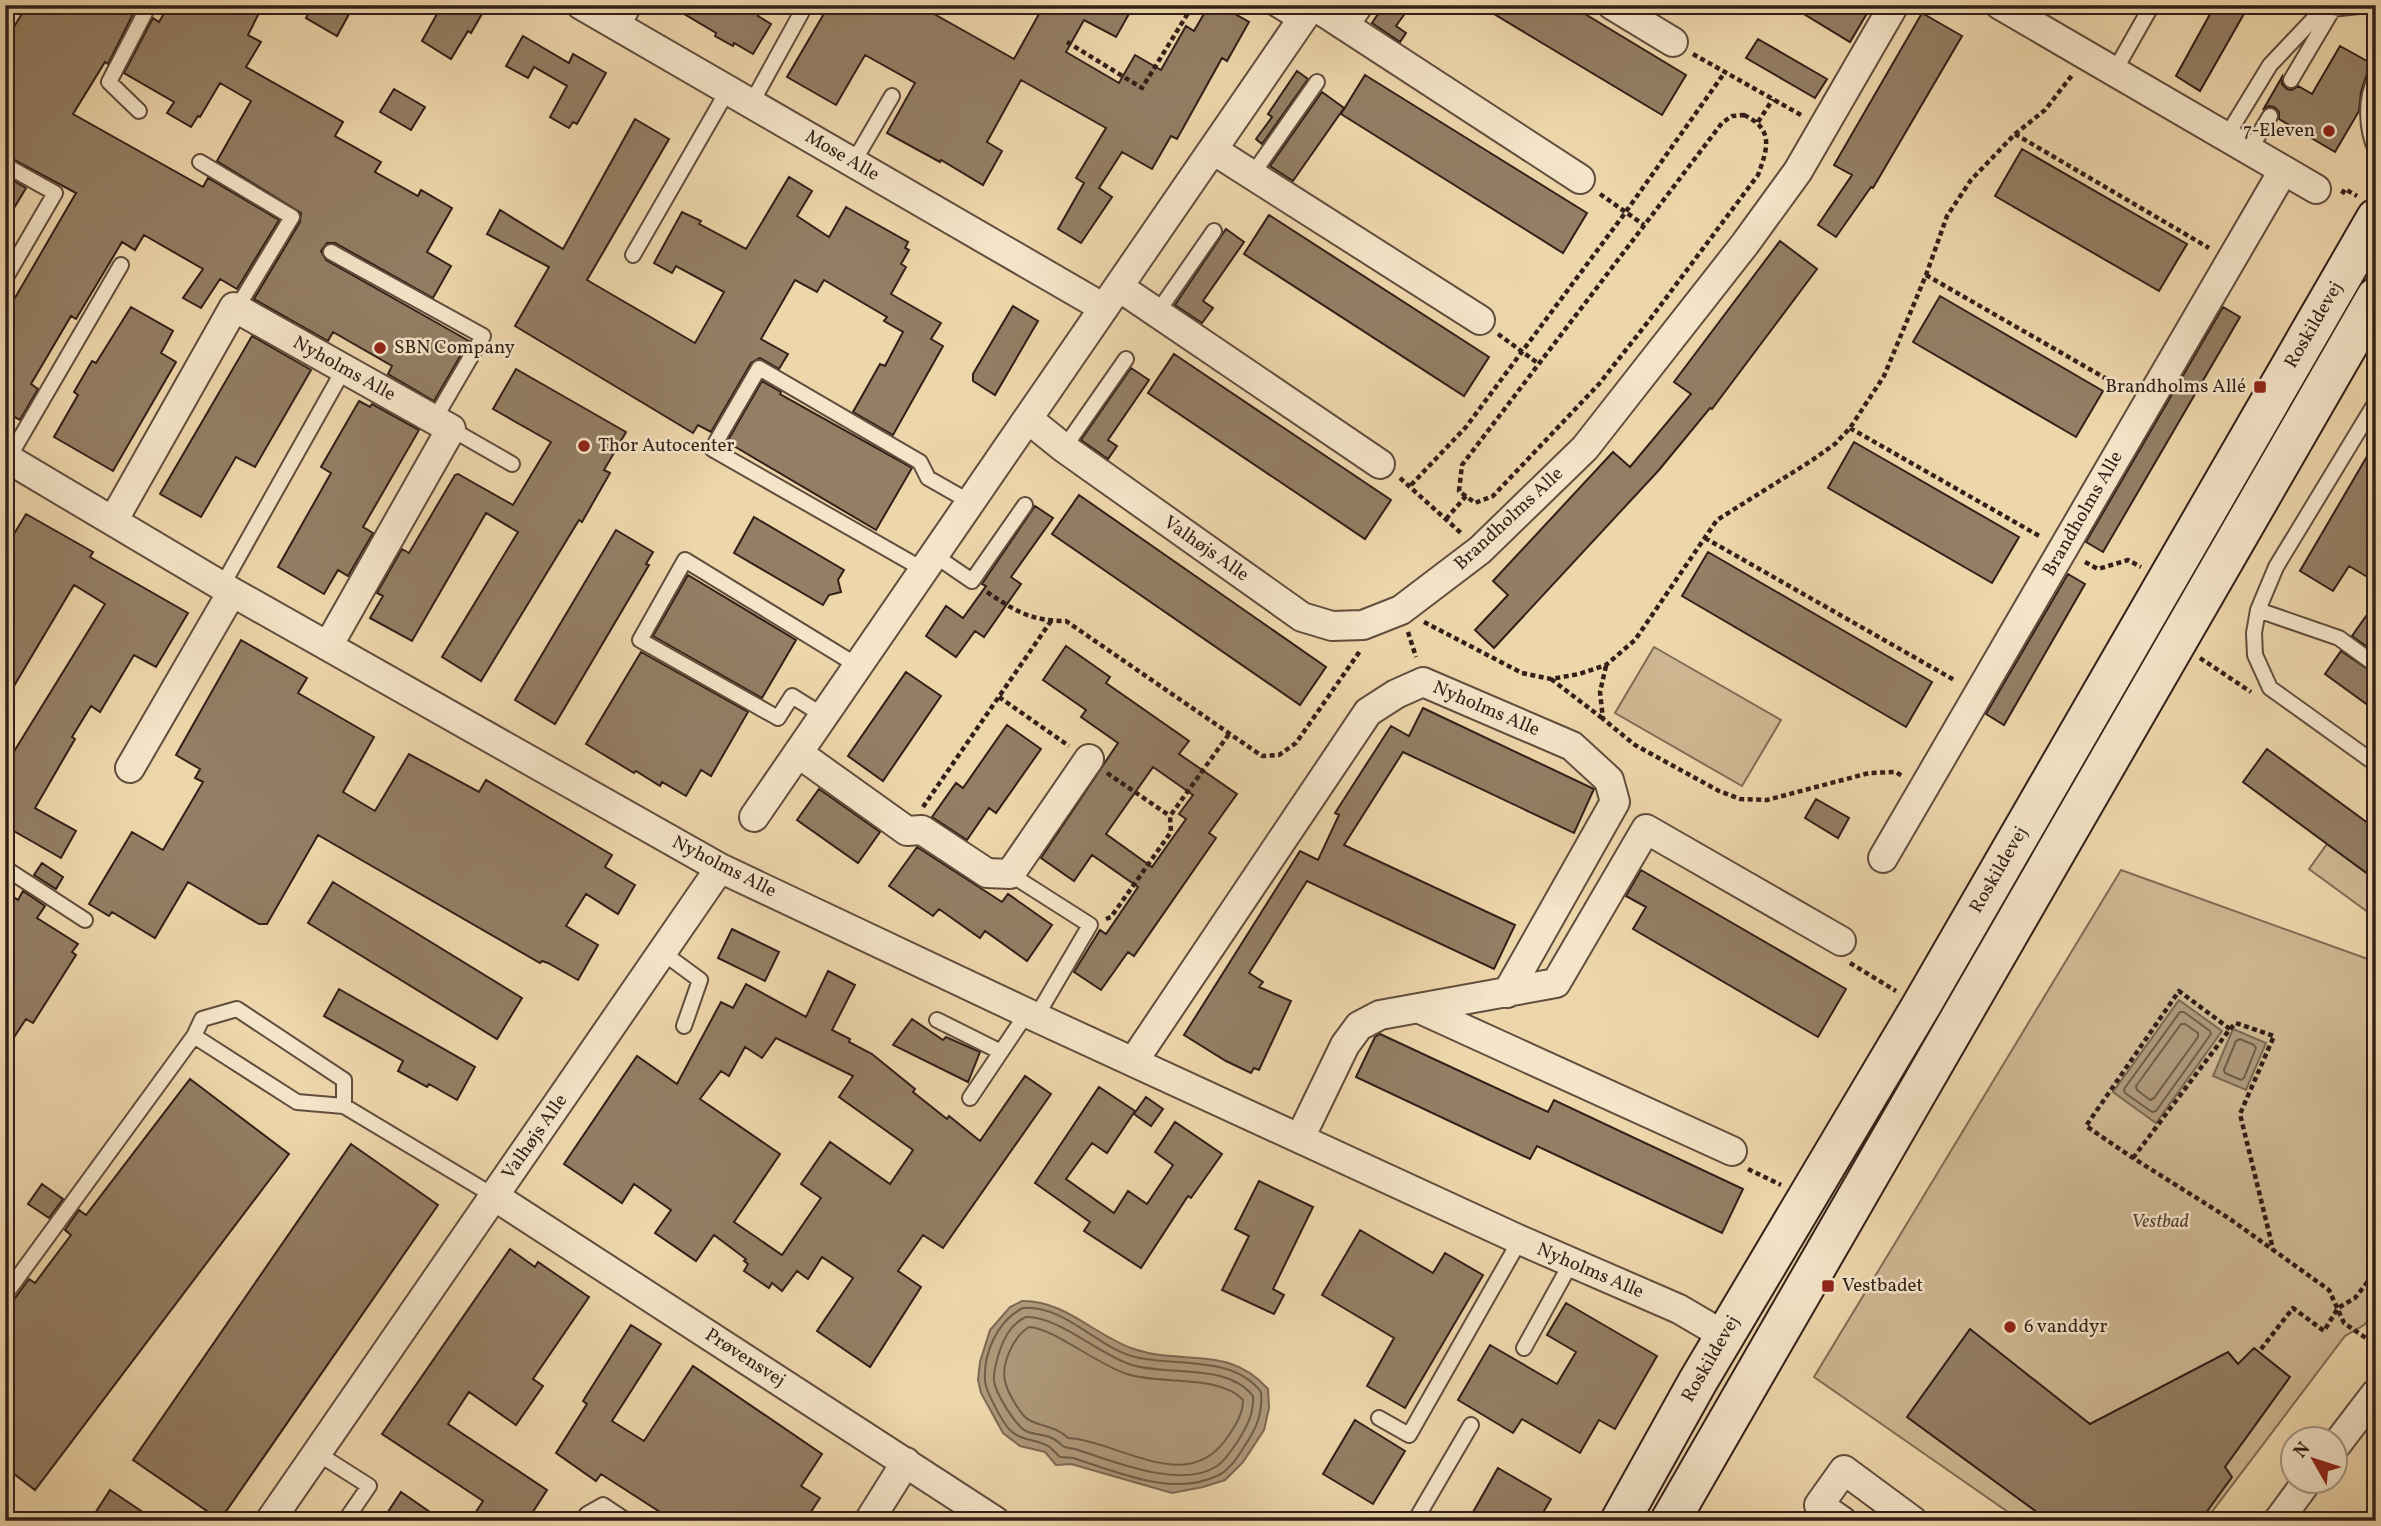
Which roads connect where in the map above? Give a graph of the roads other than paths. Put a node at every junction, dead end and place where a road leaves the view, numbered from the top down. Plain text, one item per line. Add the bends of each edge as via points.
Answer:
1 (149, 5) edge
2 (580, 5) edge
3 (1269, 5) edge
4 (1367, 5) edge
5 (1612, 5) edge
6 (1894, 5) edge
7 (2000, 5) edge
8 (2152, 5) edge
9 (2368, 5) edge
10 (806, 6) edge
11 (2333, 9) junction
12 (1308, 11) edge
13 (628, 17) edge
14 (1350, 29) junction
15 (1673, 42) road end
16 (2114, 72) junction
17 (2376, 78) edge
18 (2291, 80) dead end
19 (1317, 82) dead end
20 (892, 96) dead end
21 (740, 97) junction
22 (139, 111) dead end
23 (2270, 116) dead end
24 (2238, 144) junction
25 (1213, 150) junction
26 (2376, 150) edge
27 (200, 162) dead end
28 (853, 163) junction
29 (5, 164) edge
30 (2283, 171) junction
31 (1252, 175) junction
32 (1580, 179) road end
33 (2316, 189) dead end
34 (2376, 218) edge
35 (1214, 231) dead end
36 (331, 252) dead end
37 (633, 255) dead end
38 (121, 265) dead end
39 (5, 279) edge
40 (1112, 297) junction
41 (2376, 297) edge
42 (236, 309) junction
43 (1157, 313) junction
44 (1480, 320) dead end
45 (1126, 359) dead end
46 (344, 369) junction
47 (2376, 402) edge
48 (1028, 419) junction
49 (442, 425) junction
50 (1064, 449) junction
51 (512, 464) dead end
52 (1380, 464) road end
53 (9, 467) edge
54 (971, 502) junction
55 (1025, 505) dead end
56 (113, 521) junction
57 (929, 563) junction
58 (227, 589) junction
59 (1401, 610) joint
60 (2258, 610) junction
61 (328, 646) junction
62 (2376, 665) edge
63 (858, 666) junction
64 (824, 716) junction
65 (798, 753) junction
66 (1089, 760) dead end
67 (2376, 764) edge
68 (130, 768) dead end
69 (754, 817) dead end
70 (1883, 858) dead end
71 (5, 868) edge
72 (720, 868) junction
73 (1010, 874) junction
74 (85, 920) dead end
75 (1841, 941) road end
76 (662, 952) junction
77 (1507, 993) junction
78 (1420, 1009) junction
79 (1032, 1015) junction
80 (937, 1020) dead end
81 (684, 1026) dead end
82 (194, 1036) junction
83 (1001, 1052) junction
84 (1133, 1062) junction
85 (970, 1098) dead end
86 (344, 1106) junction
87 (1300, 1138) junction
88 (1732, 1151) road end
89 (494, 1196) junction
90 (1520, 1240) junction
91 (1571, 1263) junction
92 (5, 1296) edge
93 (1725, 1336) junction
94 (1524, 1348) dead end
95 (2376, 1393) edge
96 (1379, 1418) dead end
97 (1471, 1425) dead end
98 (2350, 1427) edge
99 (317, 1453) junction
100 (906, 1462) junction
101 (2298, 1494) edge
102 (1894, 1515) edge
103 (270, 1521) edge
104 (345, 1521) edge
105 (583, 1521) edge
106 (627, 1521) edge
107 (869, 1521) edge
108 (995, 1521) edge
109 (1415, 1521) edge
110 (1620, 1521) edge
111 (1670, 1521) edge
112 (1842, 1521) edge
113 (2278, 1521) edge

1 - 22 lane via 108,82
2 - 13 street, Mose Alle
3 - 12 lane
4 - 14 lane
5 - 15 street
6 - 59 street, Brandholms Alle via 1798,171 1585,448 1480,550
7 - 16 street
8 - 16 lane
9 - 11 lane
10 - 21 lane
11 - 18 lane
11 - 24 lane via 2322,10 2270,65
12 - 14 street
12 - 25 street
13 - 21 street, Mose Alle
14 - 32 street
16 - 24 street
17 - 26 lane via 2368,91 2369,130
19 - 31 lane
20 - 28 lane
21 - 28 street, Mose Alle
21 - 37 lane
23 - 24 lane
24 - 30 street
25 - 31 street
25 - 40 street
27 - 42 lane via 292,218
28 - 40 street, Mose Alle
29 - 39 lane via 55,193
30 - 33 street
30 - 70 street, Brandholms Alle
31 - 44 street
34 - 93 main road, Roskildevej
35 - 43 lane
36 - 49 lane via 483,336
38 - 53 lane
40 - 43 street
40 - 48 street
41 - 111 main road, Roskildevej
42 - 46 street, Nyholms Alle
42 - 56 street
43 - 52 street
45 - 50 lane
46 - 49 street, Nyholms Alle
46 - 58 lane
47 - 60 lane via 2276,567
48 - 50 street, Valhøjs Alle
48 - 54 street
49 - 51 lane
49 - 61 street
50 - 59 street, Valhøjs Alle via 1302,617 1332,626 1363,625
53 - 56 street, Nyholms Alle
54 - 57 street
54 - 57 lane via 928,478 920,462 759,368 712,449
55 - 57 lane via 972,581
56 - 58 street, Nyholms Alle
57 - 63 street
58 - 61 street, Nyholms Alle
58 - 68 street
60 - 62 lane via 2339,638
60 - 67 lane via 2255,655 2270,688
61 - 72 street, Nyholms Alle
63 - 64 street
63 - 64 lane via 685,560 640,639 778,718 792,696
64 - 65 street
65 - 69 street
65 - 73 street via 907,831 922,830 987,873
66 - 73 street
71 - 74 lane
72 - 76 street, Valhøjs Alle
72 - 79 street, Nyholms Alle
73 - 79 lane via 1090,925
75 - 77 street via 1646,829 1556,983
76 - 81 lane via 700,980
76 - 89 street, Valhøjs Alle
77 - 78 street
77 - 84 street, Nyholms Alle via 1615,802 1609,780 1572,746 1423,682 1368,712
78 - 87 street via 1380,1015 1359,1027 1345,1045
78 - 88 street
79 - 83 lane
79 - 84 street, Nyholms Alle
80 - 83 lane
82 - 86 lane via 297,1102
82 - 86 lane via 202,1019 237,1009 344,1080
82 - 92 lane
83 - 85 lane
84 - 87 street, Nyholms Alle
86 - 89 lane
87 - 90 street, Nyholms Alle
89 - 99 street, Valhøjs Alle
89 - 100 street, Prøvensvej
90 - 91 street, Nyholms Alle
90 - 96 lane via 1409,1435
91 - 93 street, Nyholms Alle via 1679,1309
91 - 94 lane
93 - 110 main road, Roskildevej
95 - 98 street
97 - 109 lane
99 - 103 street, Valhøjs Alle
99 - 104 lane via 369,1486
100 - 107 street
100 - 108 street, Prøvensvej
101 - 113 street
102 - 112 street via 1844,1470 1819,1505
105 - 106 lane via 603,1505

